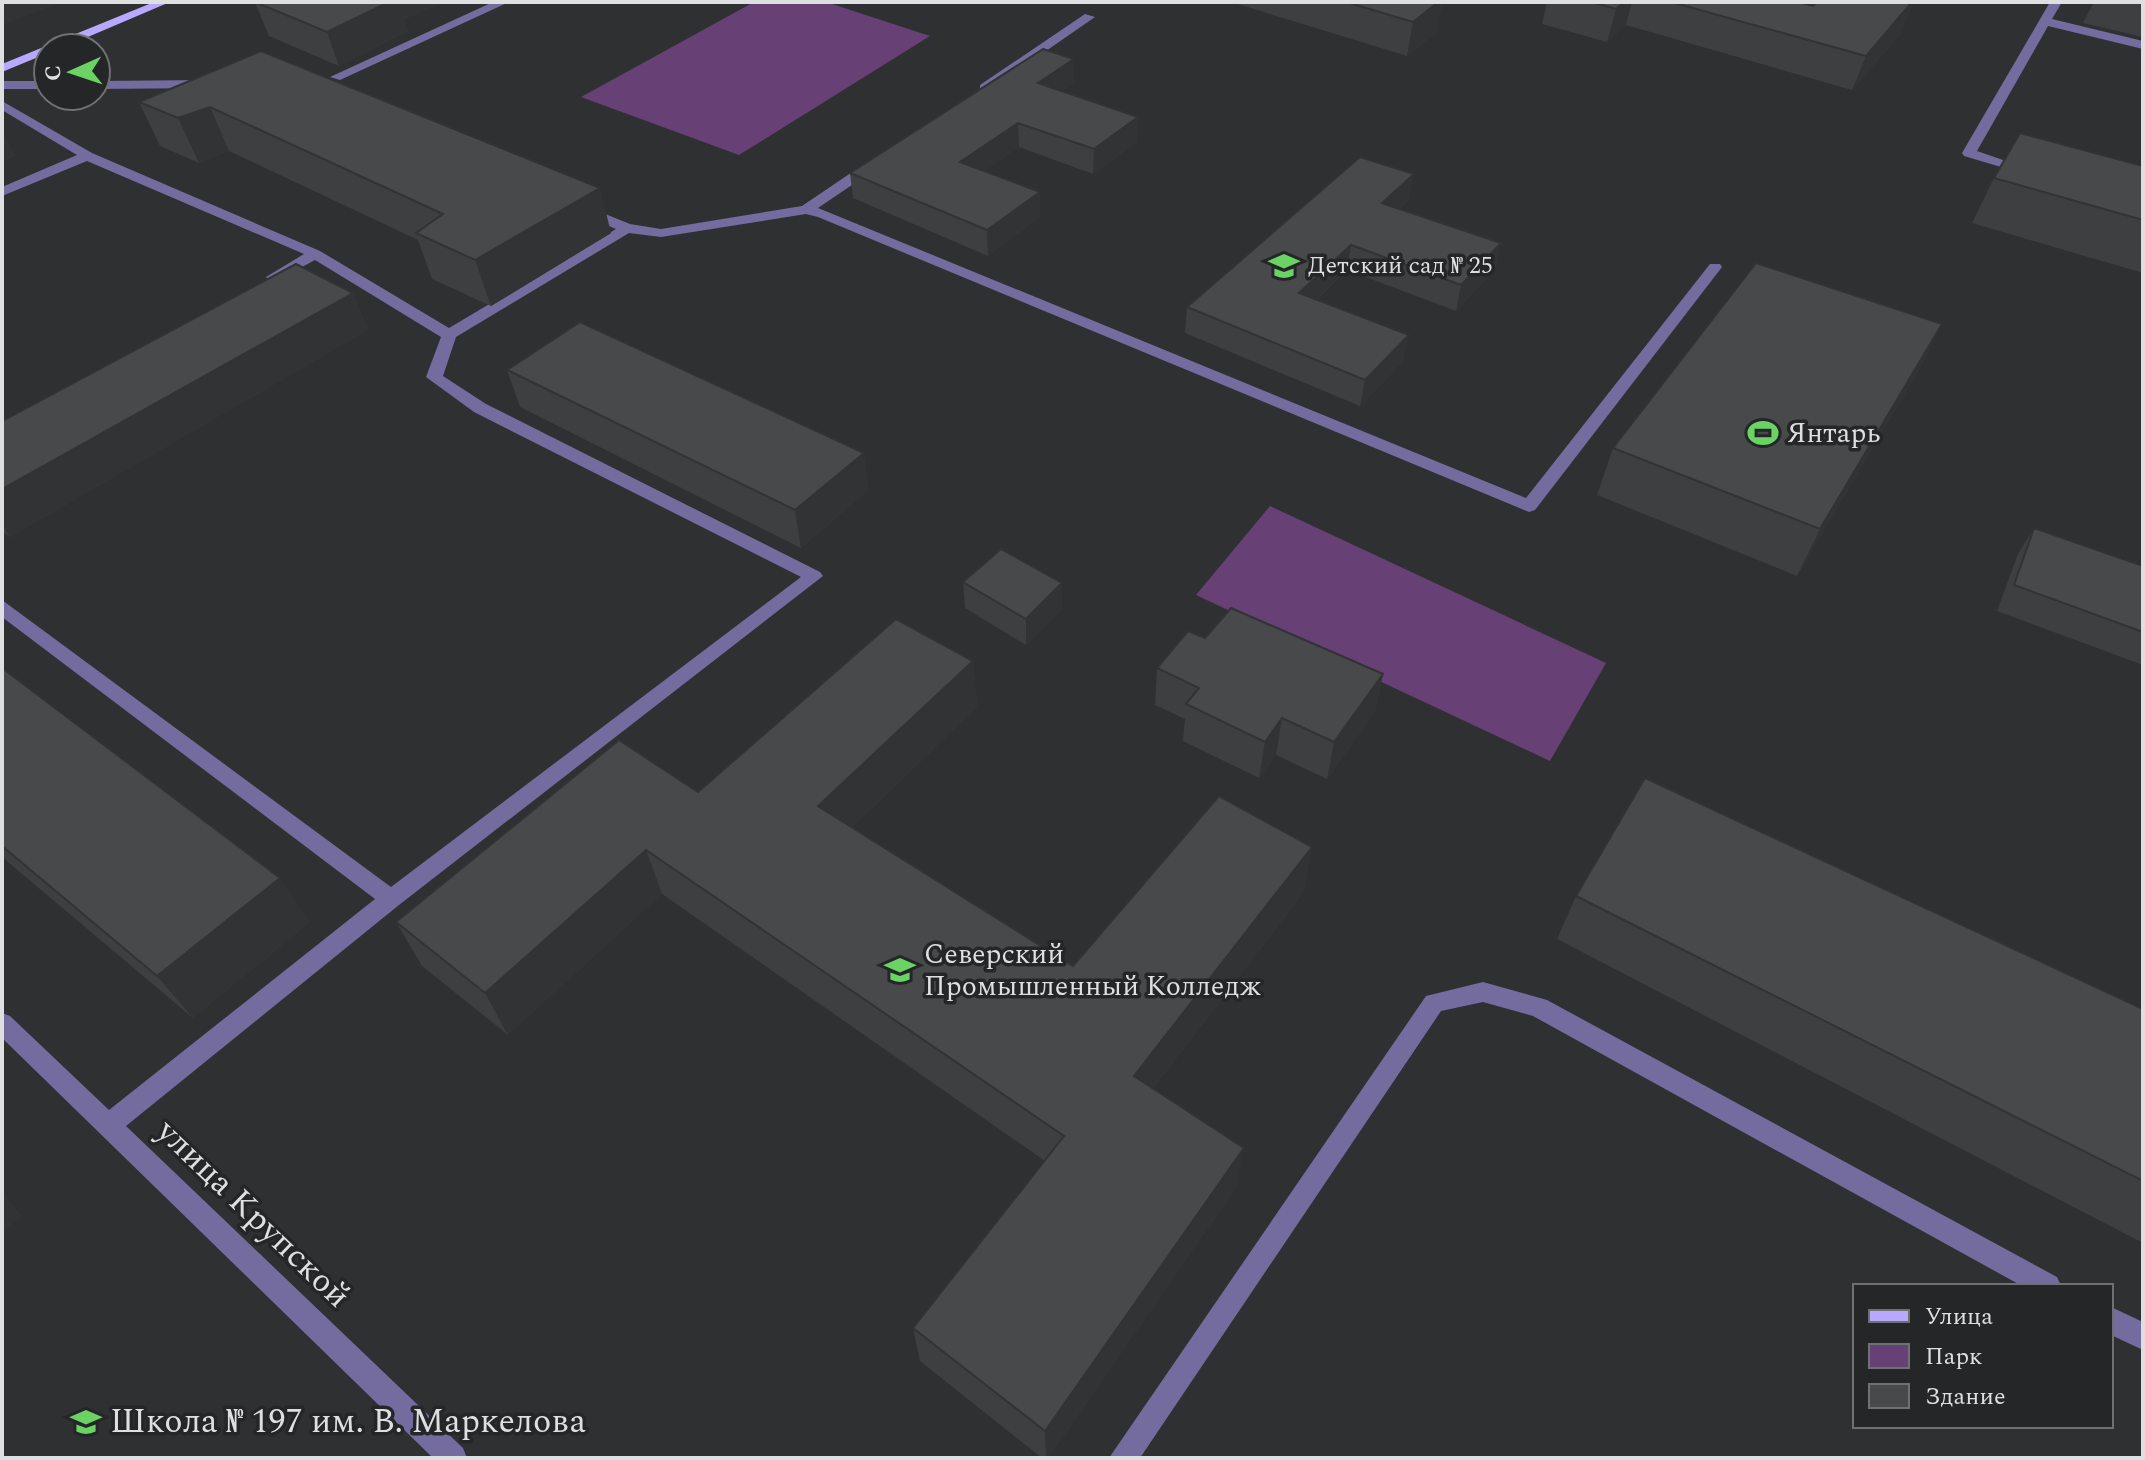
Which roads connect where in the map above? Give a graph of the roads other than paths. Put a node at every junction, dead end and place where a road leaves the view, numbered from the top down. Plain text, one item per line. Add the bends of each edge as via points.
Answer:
1 (164, 2) edge
2 (503, 2) edge
3 (2056, 2) edge
4 (1089, 17) dead end
5 (2044, 21) junction
6 (89, 32) edge
7 (2143, 45) edge
8 (32, 55) edge
9 (2, 68) edge
10 (336, 77) junction
11 (354, 77) dead end
12 (322, 79) edge
13 (233, 84) edge
14 (2, 85) edge
15 (32, 85) edge
16 (112, 85) edge
17 (973, 96) edge
18 (2, 105) edge
19 (87, 156) junction
20 (883, 158) edge
21 (2041, 175) edge
22 (2, 192) edge
23 (569, 204) edge
24 (806, 210) junction
25 (627, 228) junction
26 (315, 254) junction
27 (1715, 267) dead end
28 (261, 284) edge
29 (449, 335) junction
30 (2, 607) edge
31 (391, 899) junction
32 (2, 1023) edge
33 (108, 1126) junction
34 (2044, 1284) edge
35 (2113, 1321) edge
36 (2143, 1337) edge
37 (453, 1458) edge
38 (1123, 1458) edge

1 - 6 main road
2 - 10 street
3 - 5 street
4 - 17 street
5 - 7 street
5 - 21 street via 1969,153
8 - 9 main road
10 - 11 street
10 - 12 street
13 - 16 street
14 - 15 street
18 - 19 street
19 - 22 street
19 - 26 street
20 - 24 street
23 - 25 street
24 - 25 street via 661,233
24 - 27 street via 1529,506
25 - 29 street
26 - 28 street
26 - 29 street
29 - 31 street via 434,377 468,401 814,576
30 - 31 street
31 - 33 street
32 - 33 street, улица Крупской
33 - 37 street, улица Крупской
34 - 38 street via 1539,1007 1483,992 1434,1003
35 - 36 street

